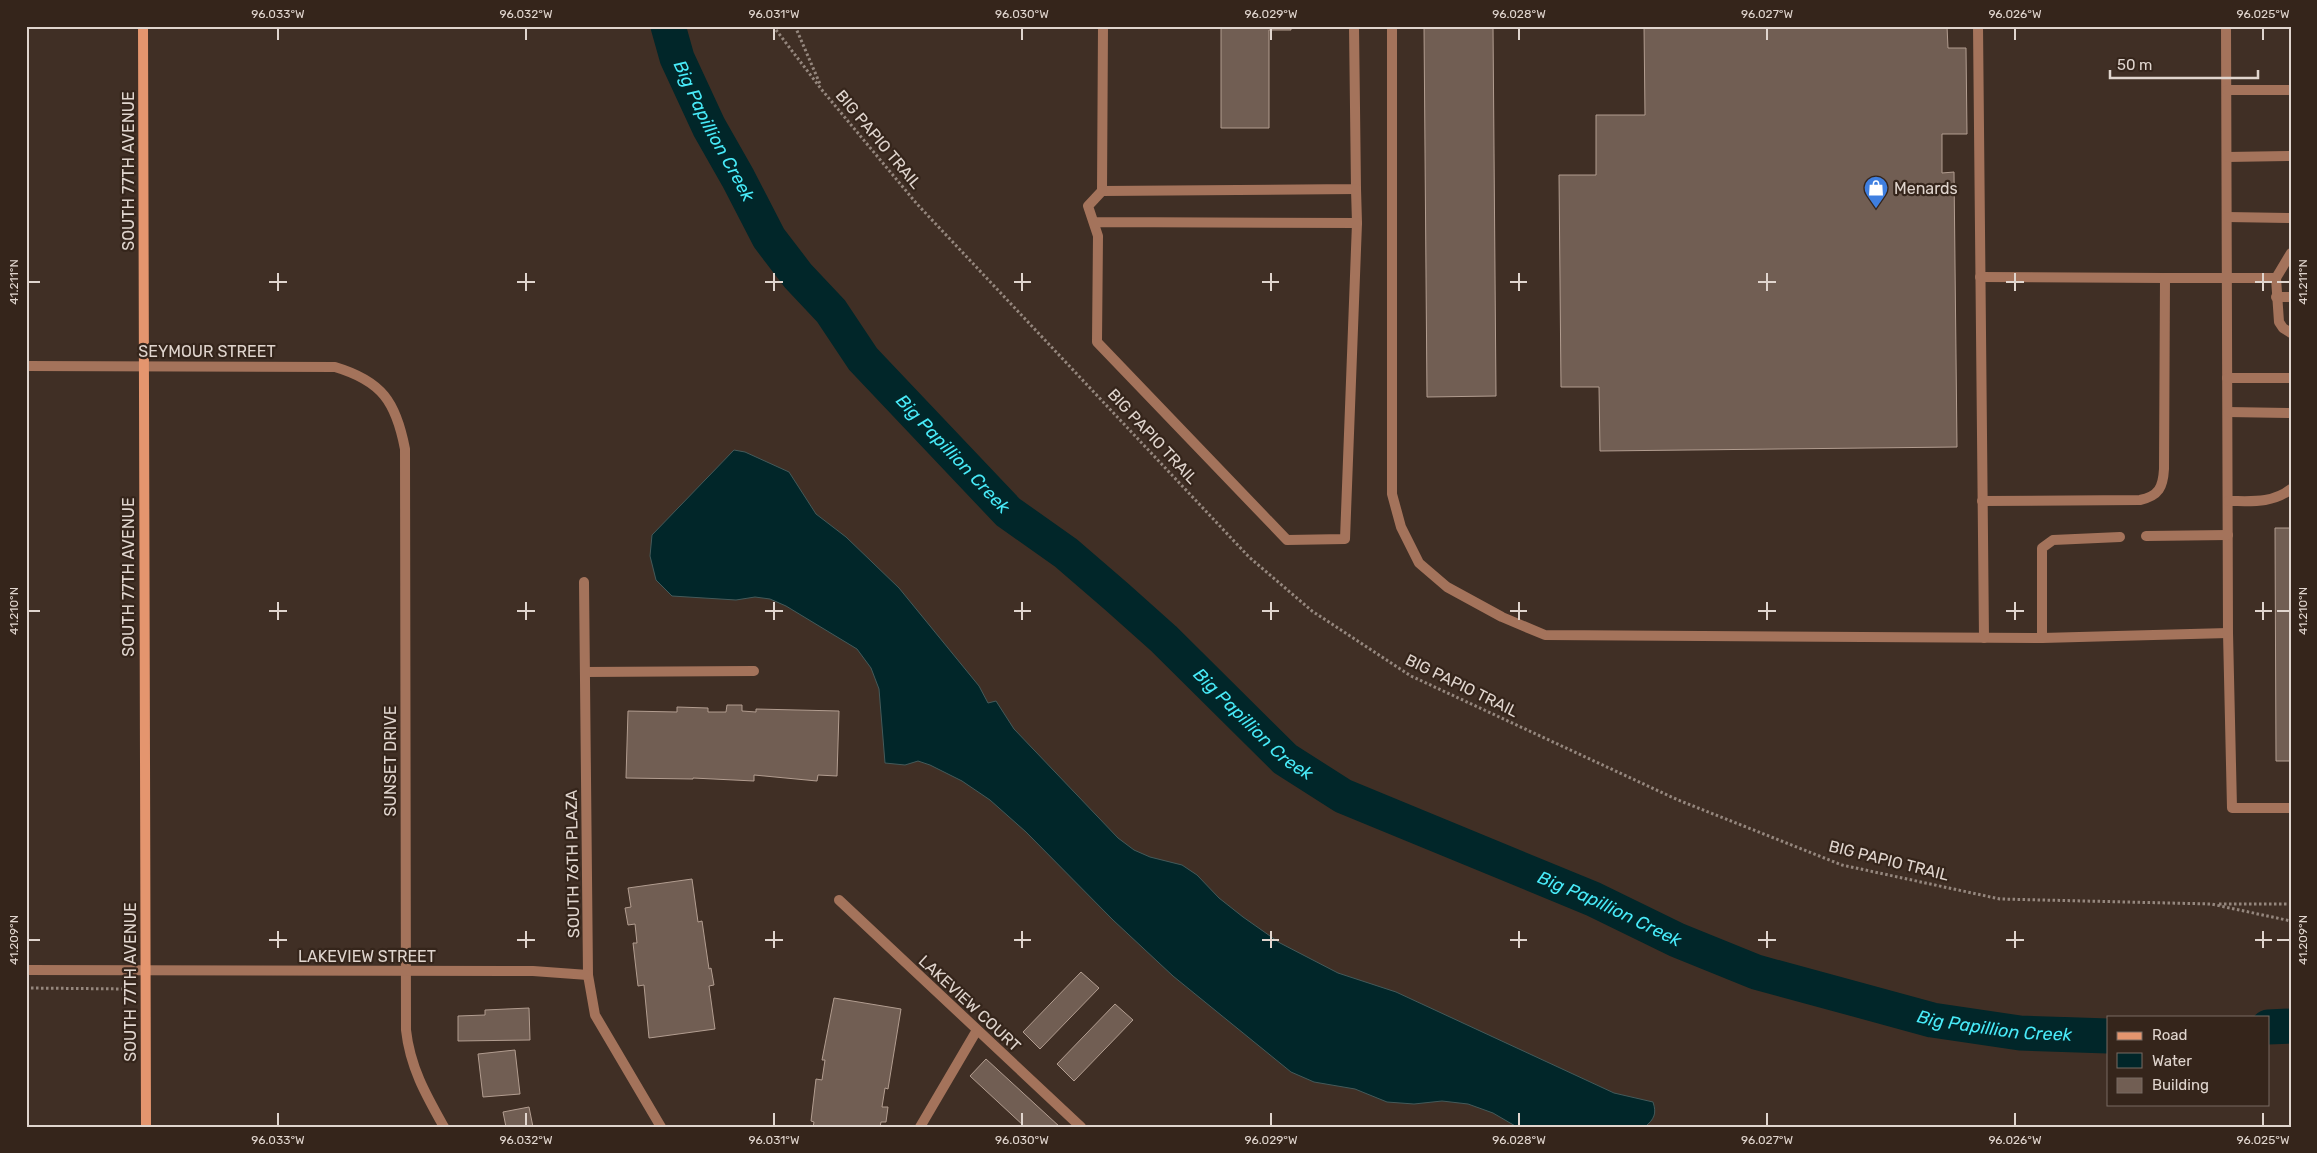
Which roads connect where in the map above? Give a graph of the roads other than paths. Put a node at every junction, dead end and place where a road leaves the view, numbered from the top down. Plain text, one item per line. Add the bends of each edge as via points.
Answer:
1 (143, 26) edge
2 (1102, 26) edge
3 (1354, 26) edge
4 (1392, 26) edge
5 (1978, 26) edge
6 (2226, 26) edge
7 (2226, 90) junction
8 (2291, 90) edge
9 (2291, 156) edge
10 (2226, 157) junction
11 (1356, 189) junction
12 (1102, 191) junction
13 (2226, 217) junction
14 (2291, 218) edge
15 (1094, 222) junction
16 (1357, 223) junction
17 (2291, 253) edge
18 (1980, 277) junction
19 (2165, 278) junction
20 (2227, 278) junction
21 (2276, 278) junction
22 (2276, 297) junction
23 (2291, 297) edge
24 (2291, 333) edge
25 (26, 366) edge
26 (142, 366) junction
27 (2227, 378) junction
28 (2291, 378) edge
29 (381, 392) joint
30 (2228, 412) junction
31 (2291, 413) edge
32 (2291, 489) edge
33 (2228, 501) junction
34 (1982, 502) junction
35 (2228, 535) junction
36 (2146, 536) dead end
37 (2120, 537) dead end
38 (584, 582) dead end
39 (2228, 633) junction
40 (1984, 638) junction
41 (2042, 638) junction
42 (754, 671) dead end
43 (585, 672) junction
44 (2291, 808) edge
45 (839, 900) dead end
46 (26, 970) edge
47 (145, 970) junction
48 (406, 971) junction
49 (588, 975) junction
50 (977, 1030) junction
51 (146, 1127) edge
52 (444, 1127) edge
53 (661, 1127) edge
54 (920, 1127) edge
55 (1081, 1127) edge

1 - 26 street, SOUTH 77TH AVENUE
2 - 12 street
3 - 11 street
4 - 40 street via 1392,494 1401,527 1420,563 1448,587 1502,618 1545,635
5 - 18 street
6 - 7 street
7 - 8 street
7 - 10 street
9 - 10 street
10 - 13 street
11 - 12 street
11 - 16 street
12 - 15 street via 1088,206
13 - 14 street
13 - 20 street
15 - 16 street
15 - 16 street via 1098,236 1097,342 1287,540 1346,539
17 - 21 street
18 - 19 street
18 - 34 street
19 - 20 street
19 - 34 street via 2164,482 2160,491 2151,498 2140,500
20 - 21 street
20 - 27 street
21 - 22 street
22 - 23 street
22 - 24 street via 2279,322
25 - 26 street, SEYMOUR STREET
26 - 29 street, SEYMOUR STREET via 335,367 357,374
26 - 47 street, SOUTH 77TH AVENUE
27 - 28 street
27 - 30 street
29 - 48 street, SUNSET DRIVE via 400,425 405,448
30 - 31 street
30 - 33 street
32 - 33 street via 2267,500
33 - 35 street
34 - 40 street
35 - 36 street
35 - 39 street
37 - 41 street via 2053,540 2042,548
38 - 43 street, SOUTH 76TH PLAZA
39 - 41 street
39 - 44 street via 2232,808
40 - 41 street
42 - 43 street
43 - 49 street, SOUTH 76TH PLAZA
45 - 50 street, LAKEVIEW COURT
46 - 47 street, LAKEVIEW STREET
47 - 48 street, LAKEVIEW STREET
47 - 51 street, SOUTH 77TH AVENUE
48 - 49 street, LAKEVIEW STREET via 533,971
48 - 52 street, SUNSET DRIVE via 408,1049 420,1082
49 - 53 street, SOUTH 76TH PLAZA via 596,1015
50 - 54 street
50 - 55 street, LAKEVIEW COURT

